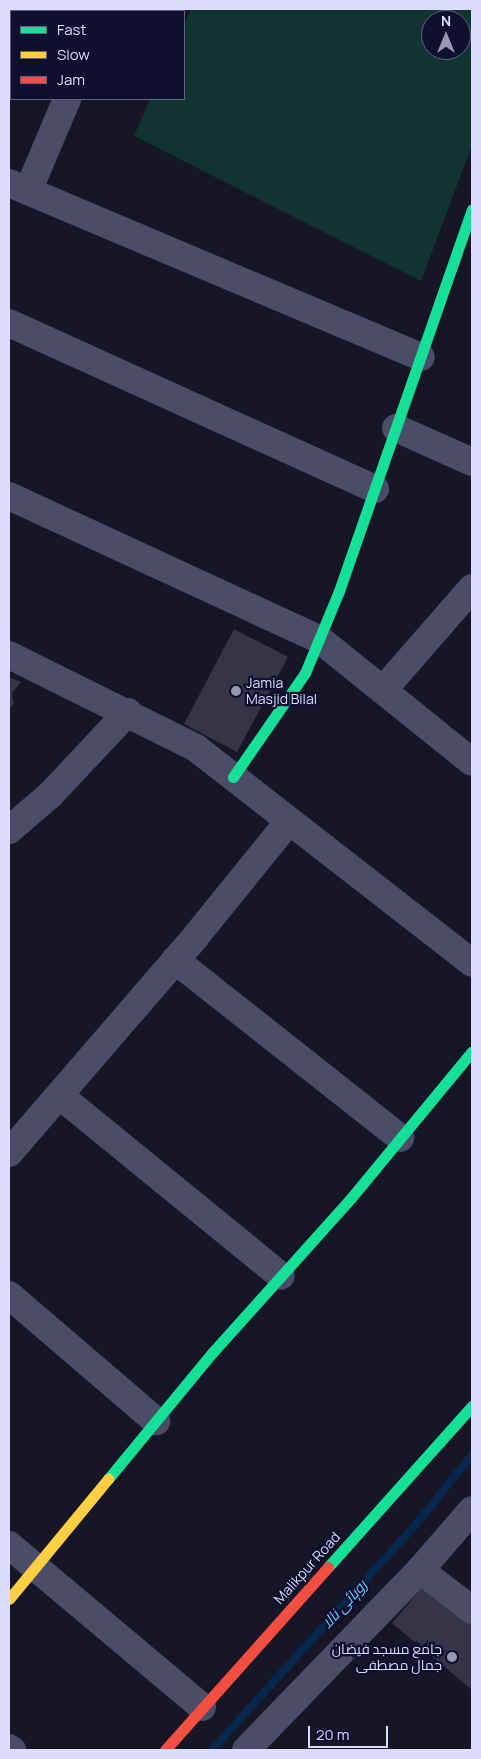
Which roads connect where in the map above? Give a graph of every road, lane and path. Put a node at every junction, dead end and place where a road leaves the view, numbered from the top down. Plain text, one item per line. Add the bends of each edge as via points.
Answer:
1 (66, 100) edge
2 (18, 187) edge
3 (471, 217) edge
4 (9, 323) edge
5 (420, 358) junction
6 (396, 428) junction
7 (472, 462) edge
8 (375, 489) junction
9 (9, 496) edge
10 (472, 588) edge
11 (319, 639) junction
12 (9, 655) edge
13 (383, 690) junction
14 (128, 712) junction
15 (472, 762) edge
16 (233, 777) junction
17 (289, 821) junction
18 (9, 830) edge
19 (175, 960) junction
20 (472, 963) edge
21 (472, 1051) edge
22 (59, 1095) junction
23 (400, 1138) junction
24 (9, 1152) edge
25 (281, 1276) junction
26 (9, 1295) edge
27 (472, 1406) edge
28 (156, 1421) junction
29 (472, 1510) edge
30 (9, 1546) edge
31 (34, 1566) junction
32 (420, 1570) junction
33 (9, 1599) edge
34 (472, 1610) edge
35 (202, 1707) junction
36 (165, 1750) edge
37 (246, 1750) edge

1 - 2 street
2 - 5 street
3 - 5 street
4 - 8 street
5 - 6 street
6 - 7 street
6 - 8 street
8 - 11 street
9 - 11 street
10 - 13 street
11 - 13 street
11 - 16 street via 305,673
12 - 14 street
13 - 15 street
14 - 16 street via 196,748
14 - 18 street via 50,795
16 - 17 street
17 - 19 street
17 - 20 street
19 - 22 street
19 - 23 street
21 - 23 street
22 - 24 street
22 - 25 street
23 - 25 street
25 - 28 street
26 - 28 street
27 - 35 street, Malikpur Road
28 - 31 street
29 - 32 street
30 - 31 street
31 - 33 street
31 - 35 street
32 - 34 street
32 - 37 street
35 - 36 street, Malikpur Road

